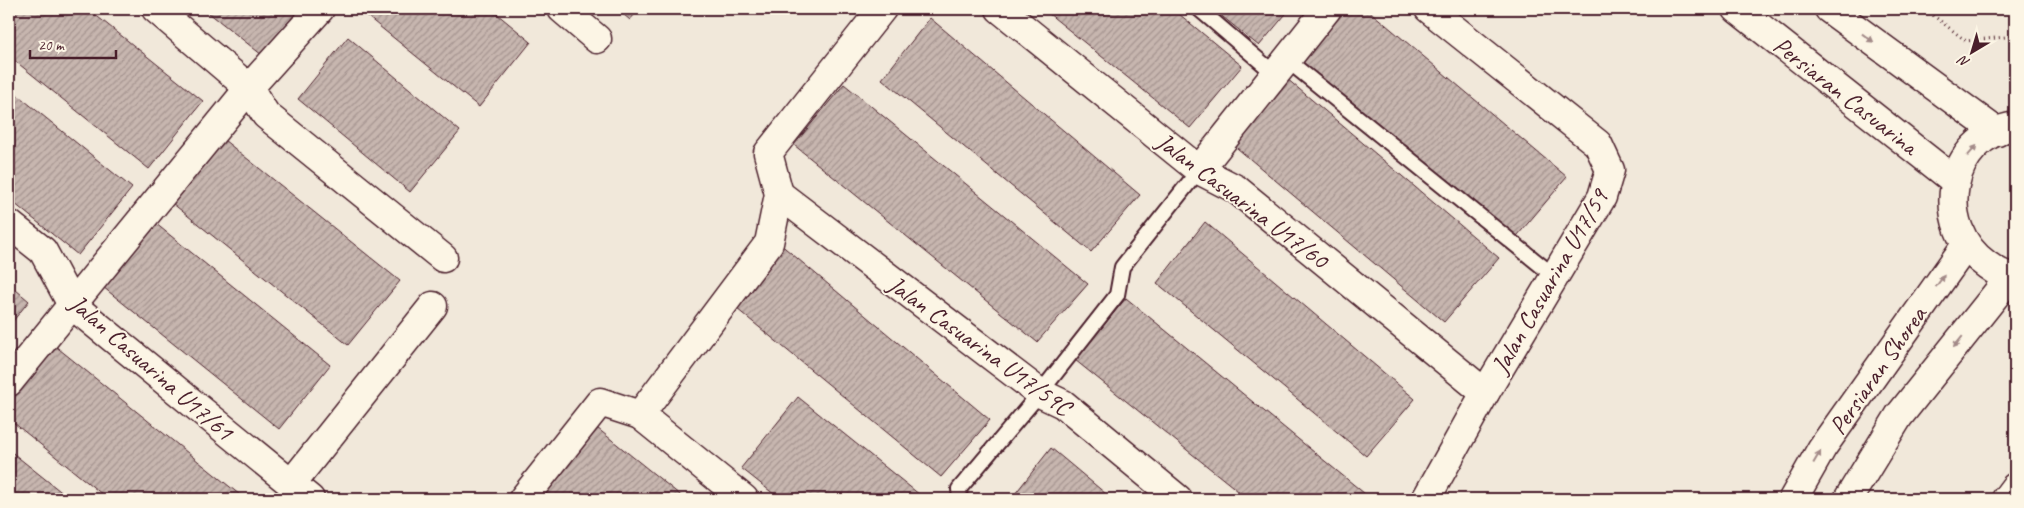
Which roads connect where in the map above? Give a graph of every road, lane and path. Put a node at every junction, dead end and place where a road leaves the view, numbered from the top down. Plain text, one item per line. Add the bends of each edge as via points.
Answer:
1 (156, 9) edge
2 (320, 9) edge
3 (562, 9) edge
4 (882, 9) edge
5 (1000, 9) edge
6 (1199, 9) edge
7 (1327, 9) edge
8 (1430, 9) edge
9 (1737, 9) edge
10 (1829, 9) edge
11 (1925, 9) edge
12 (2015, 36) edge
13 (597, 39) dead end
14 (1281, 67) junction
15 (249, 88) junction
16 (2006, 129) edge
17 (1199, 170) junction
18 (1955, 181) junction
19 (779, 194) junction
20 (9, 224) edge
21 (1966, 245) junction
22 (443, 258) dead end
23 (1554, 276) junction
24 (2013, 277) edge
25 (72, 305) junction
26 (433, 306) dead end
27 (9, 382) edge
28 (1040, 393) junction
29 (1485, 393) junction
30 (640, 415) junction
31 (2015, 487) edge
32 (300, 492) edge
33 (523, 499) edge
34 (744, 499) edge
35 (960, 499) edge
36 (1178, 499) edge
37 (1426, 499) edge
38 (1792, 499) edge
39 (1848, 499) edge
40 (2006, 499) edge

1 - 15 street
2 - 15 street
3 - 13 street
4 - 19 street via 768,153
5 - 17 street, Jalan Casuarina U17/60
6 - 14 lane
7 - 14 street
8 - 23 street, Jalan Casuarina U17/59 via 1598,144 1610,170 1602,197
9 - 18 street, Persiaran Casuarina
10 -> 16 street
11 - 12 path via 1966,41
14 - 17 street
14 - 23 lane
15 - 22 street via 266,114
15 - 25 street
18 -> 16 street via 1964,161 1978,144
17 - 28 lane via 1122,267 1117,295
17 - 29 street, Jalan Casuarina U17/60 via 1236,189
18 - 21 street via 1952,203 1956,225
19 - 28 street, Jalan Casuarina U17/59C
19 - 30 street via 769,243
20 - 25 street, Jalan Casuarina U17/61 via 43,251
21 - 24 street via 1978,259
38 -> 21 street, Persiaran Shorea via 1822,448
23 - 29 street, Jalan Casuarina U17/59
24 -> 39 street, Persiaran Shorea via 1899,416
25 - 27 street
25 - 32 street, Jalan Casuarina U17/61
26 - 32 street
28 - 35 lane via 959,489
28 - 36 street, Jalan Casuarina U17/59C via 1063,404
29 - 37 street, Jalan Casuarina U17/59
30 - 33 street via 600,402
30 - 34 street
31 - 40 street

